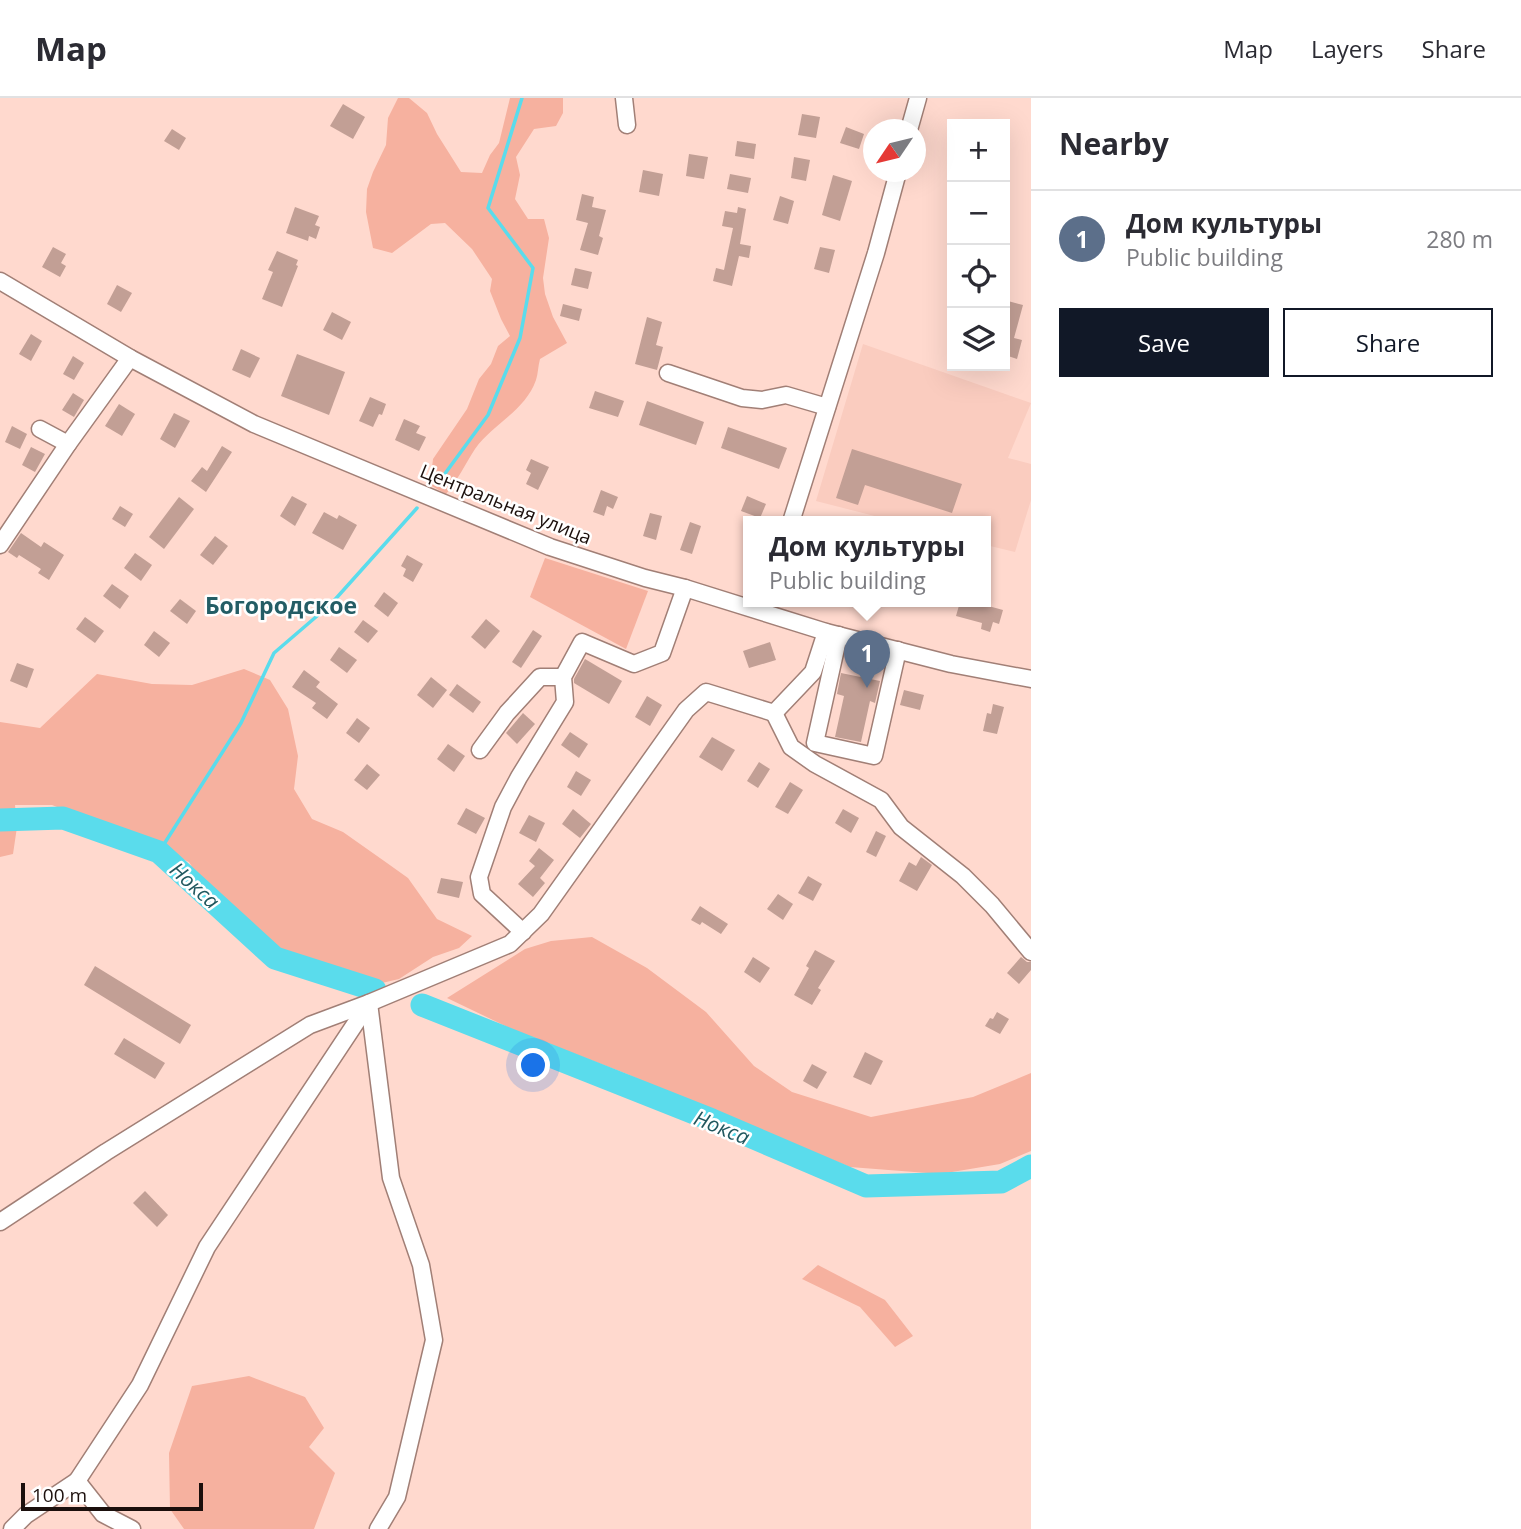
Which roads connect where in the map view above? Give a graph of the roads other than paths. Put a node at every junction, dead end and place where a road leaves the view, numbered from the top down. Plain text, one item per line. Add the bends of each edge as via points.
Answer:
1 (624, 98) edge
2 (918, 98) edge
3 (912, 119) edge
4 (627, 125) dead end
5 (895, 182) edge
6 (0, 281) edge
7 (130, 358) junction
8 (668, 373) dead end
9 (827, 407) junction
10 (40, 429) dead end
11 (68, 444) junction
12 (793, 516) edge
13 (0, 545) edge
14 (685, 588) junction
15 (743, 603) edge
16 (764, 608) edge
17 (833, 633) junction
18 (898, 650) junction
19 (563, 677) junction
20 (1031, 680) edge
21 (774, 713) junction
22 (480, 750) dead end
23 (523, 932) junction
24 (1031, 952) edge
25 (369, 1003) junction
26 (0, 1222) edge
27 (77, 1481) junction
28 (12, 1529) edge
29 (132, 1529) edge
30 (378, 1529) edge

1 - 4 street
2 - 3 street
5 - 9 street
6 - 7 street, Центральная улица
7 - 11 street
7 - 14 street, Центральная улица via 254,424 550,547
8 - 9 street via 742,398 786,395
9 - 12 street
10 - 11 street
11 - 13 street
14 - 15 street, Центральная улица
14 - 19 street via 662,653 634,664 583,642
16 - 17 street, Центральная улица
17 - 18 street, Центральная улица
17 - 18 street via 815,743 874,756
17 - 21 street via 813,672
18 - 20 street, Центральная улица
19 - 22 street via 540,677
19 - 23 street via 565,702 503,807 479,877 482,894
21 - 23 street via 706,692 686,710 541,914
21 - 24 street via 791,747 881,800 901,827 992,905
23 - 25 street via 510,944
25 - 26 street via 310,1025
25 - 27 street via 206,1247 140,1385
25 - 30 street via 391,1178 421,1265 434,1340 397,1497
27 - 28 street
27 - 29 street via 103,1514

